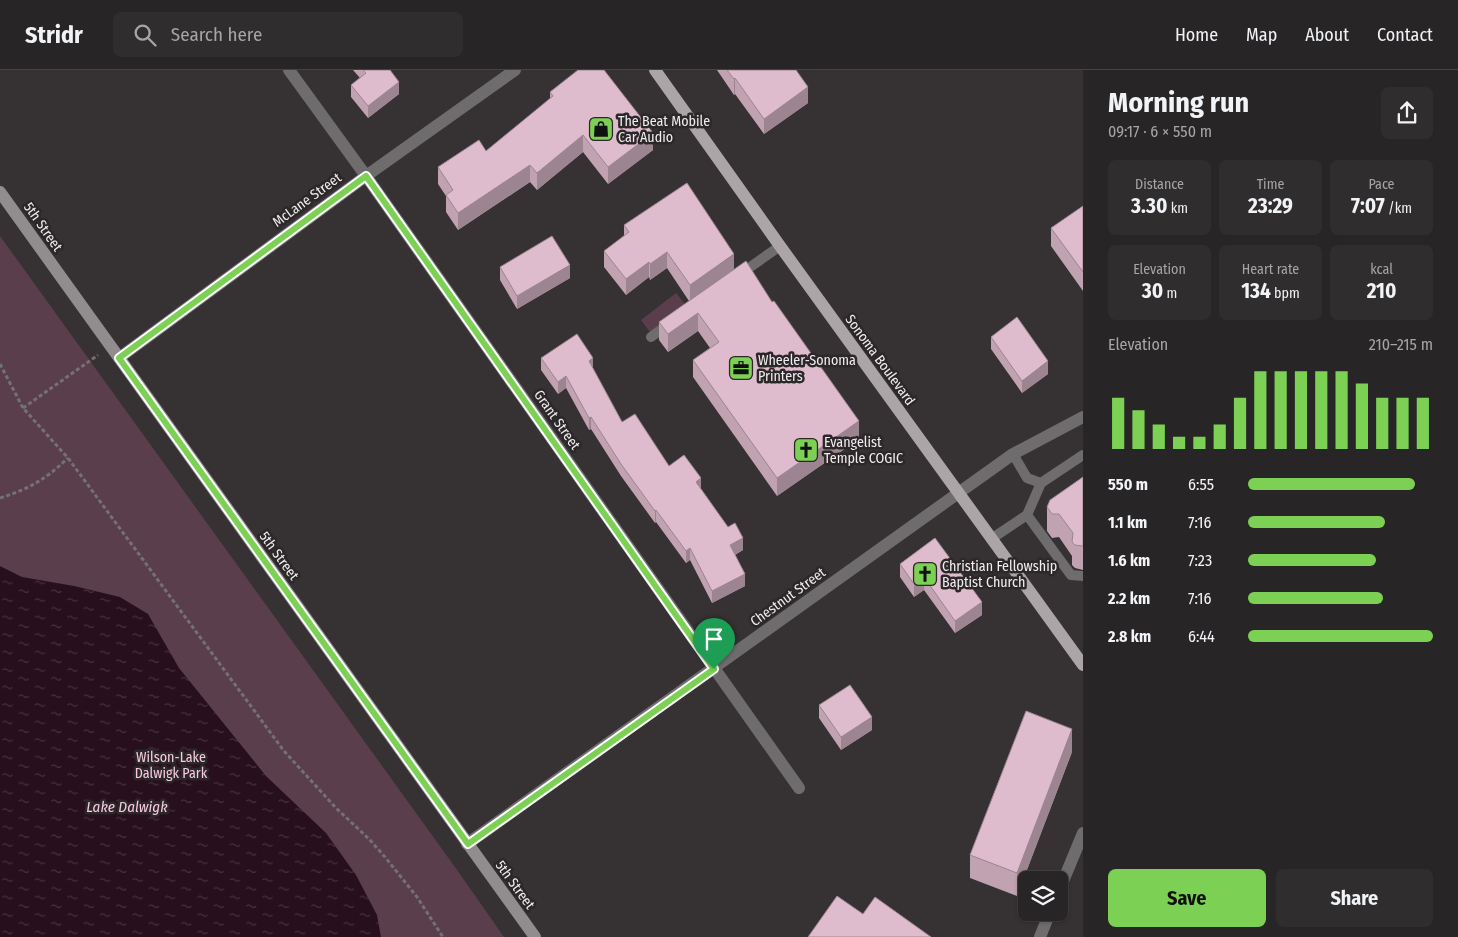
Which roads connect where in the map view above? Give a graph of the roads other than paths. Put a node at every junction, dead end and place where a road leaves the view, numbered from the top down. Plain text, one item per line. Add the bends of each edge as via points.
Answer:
1 (289, 70) edge
2 (515, 70) edge
3 (655, 70) edge
4 (366, 176) junction
5 (0, 192) edge
6 (780, 246) junction
7 (732, 280) edge
8 (676, 319) edge
9 (651, 337) dead end
10 (119, 358) junction
11 (1083, 417) edge
12 (1013, 454) junction
13 (1083, 454) edge
14 (1041, 483) junction
15 (958, 493) junction
16 (1028, 514) junction
17 (991, 538) junction
18 (1083, 576) edge
19 (1083, 666) edge
20 (714, 669) junction
21 (799, 788) dead end
22 (1083, 833) edge
23 (468, 844) junction
24 (1067, 871) edge
25 (1046, 921) edge
26 (535, 937) edge
27 (1040, 937) edge

1 - 4 street, Grant Street
2 - 4 street, McLane Street
3 - 6 main road, Sonoma Boulevard
4 - 10 street, McLane Street
4 - 20 street, Grant Street
5 - 10 street, 5th Street
6 - 7 lane
6 - 15 main road, Sonoma Boulevard
8 - 9 lane
10 - 23 street, 5th Street
11 - 12 street, Chestnut Street
12 - 14 lane via 1028,478
12 - 15 street, Chestnut Street
13 - 14 lane
14 - 16 lane
15 - 17 main road, Sonoma Boulevard
15 - 20 street, Chestnut Street
16 - 17 lane
16 - 18 lane via 1071,575
17 - 19 main road, Sonoma Boulevard
20 - 21 street, Grant Street
20 - 23 street, Chestnut Street
22 - 24 street
23 - 26 street, 5th Street
25 - 27 street

